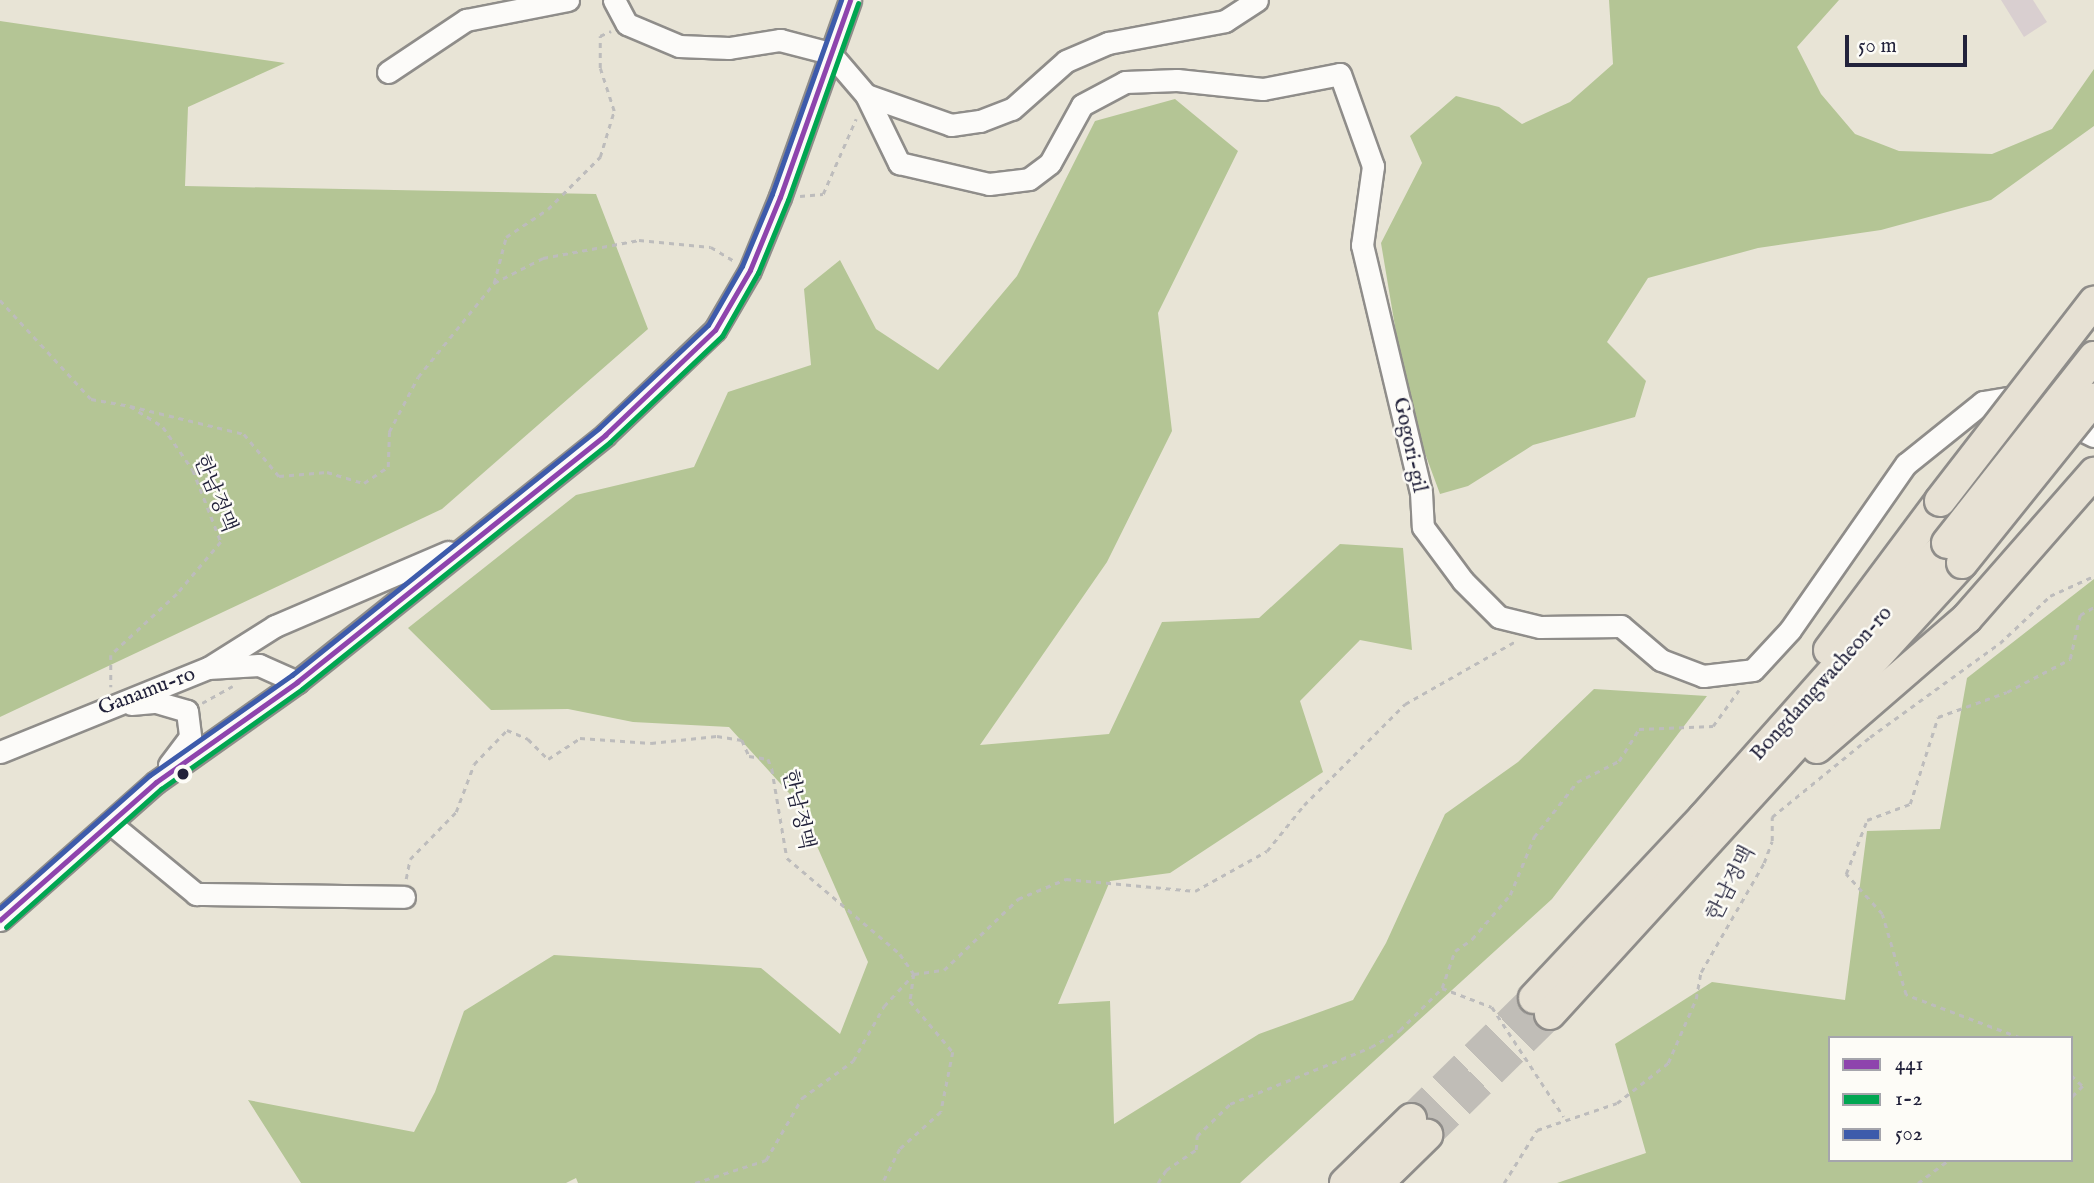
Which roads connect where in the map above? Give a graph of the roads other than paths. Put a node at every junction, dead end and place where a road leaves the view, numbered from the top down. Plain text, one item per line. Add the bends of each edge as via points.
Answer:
1 (568, 0) edge
2 (614, 0) edge
3 (850, 0) edge
4 (1258, 0) edge
5 (830, 53) junction
6 (388, 72) dead end
7 (866, 95) junction
8 (2094, 287) edge
9 (2094, 302) edge
10 (2094, 357) edge
11 (2015, 397) junction
12 (2094, 399) edge
13 (2094, 436) edge
14 (2094, 473) edge
15 (473, 542) junction
16 (1955, 553) junction
17 (208, 668) junction
18 (297, 682) junction
19 (111, 705) junction
20 (0, 752) edge
21 (156, 782) junction
22 (110, 823) junction
23 (1711, 825) junction
24 (404, 897) road end
25 (0, 920) edge
26 (1542, 1006) tunnel mouth
27 (1345, 1183) edge
28 (1378, 1183) edge

1 - 6 street via 466,20
2 - 5 street via 627,24 679,46 729,48 780,40
3 - 5 street
4 - 7 street via 1225,21 1108,43 1066,61 1012,108 980,121 951,125
5 - 7 street
5 - 15 street via 750,270 715,330 605,435
7 - 11 street, Gogori-gil via 899,163 989,184 1029,179 1050,163 1082,105 1125,82 1177,80 1263,89 1340,74 1373,166 1362,245 1420,492 1423,527 1462,581 1499,617 1540,627 1621,626 1661,660 1703,676 1753,670 1790,630 1906,464 1983,402
8 - 11 street
9 - 23 highway, bridge via 1940,501
10 - 16 highway, Bongdamgwacheon-ro, bridge
11 - 13 street
12 - 16 highway, Bongdamgwacheon-ro, bridge
14 - 23 highway via 1988,594
15 - 17 street via 275,626
15 - 18 street
16 - 23 highway, Bongdamgwacheon-ro
17 - 18 street, Ganamu-ro via 258,665
17 - 19 street, Ganamu-ro
18 - 21 street
19 - 20 street, Ganamu-ro
19 - 21 street via 156,702 187,711 190,737
21 - 22 street
22 - 24 street via 196,894
22 - 25 street
23 - 26 highway, Bongdamgwacheon-ro
27 - 28 highway via 1419,1127

